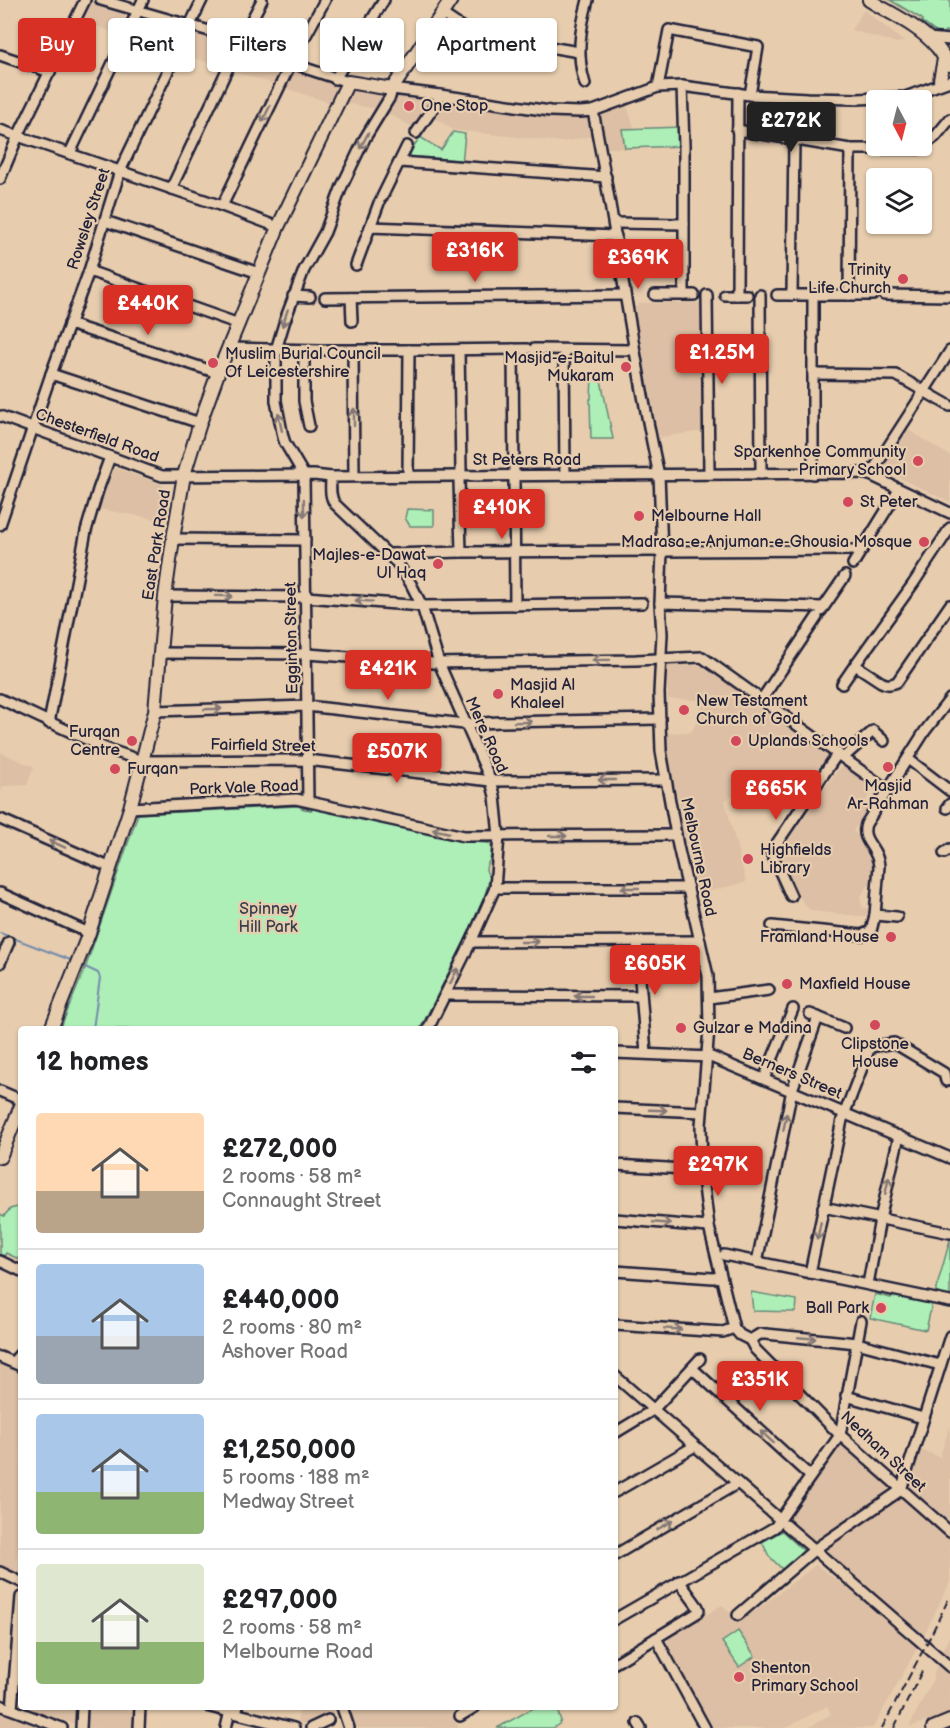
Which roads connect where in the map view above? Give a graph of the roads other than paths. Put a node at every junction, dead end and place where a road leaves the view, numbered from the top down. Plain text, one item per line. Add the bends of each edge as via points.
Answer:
1 (85, 0) edge
2 (101, 0) edge
3 (143, 0) edge
4 (202, 0) edge
5 (262, 0) edge
6 (325, 0) edge
7 (384, 0) edge
8 (451, 0) edge
9 (588, 0) edge
10 (869, 0) edge
11 (138, 11) junction
12 (441, 14) junction
13 (76, 18) edge
14 (162, 18) edge
15 (193, 18) edge
16 (253, 18) edge
17 (308, 30) edge
18 (928, 38) junction
19 (950, 40) edge
20 (579, 52) junction
21 (0, 55) edge
22 (945, 55) edge
23 (18, 61) edge
24 (308, 68) edge
25 (50, 72) edge
26 (167, 72) edge
27 (226, 72) edge
28 (286, 72) edge
29 (335, 79) junction
30 (944, 80) edge
31 (348, 82) junction
32 (585, 84) dead end
33 (682, 86) junction
34 (658, 87) junction
35 (392, 89) junction
36 (738, 93) junction
37 (440, 94) junction
38 (750, 95) junction
39 (593, 111) junction
40 (950, 119) edge
41 (0, 130) edge
42 (737, 130) junction
43 (416, 133) dead end
44 (18, 136) junction
45 (794, 140) junction
46 (407, 146) dead end
47 (850, 149) junction
48 (70, 153) junction
49 (400, 162) junction
50 (120, 171) junction
51 (606, 177) junction
52 (0, 179) edge
53 (171, 189) junction
54 (222, 206) junction
55 (105, 221) junction
56 (614, 224) junction
57 (684, 224) junction
58 (278, 227) junction
59 (369, 227) junction
60 (616, 236) junction
61 (356, 265) dead end
62 (89, 271) junction
63 (259, 273) junction
64 (625, 295) junction
65 (655, 295) dead end
66 (684, 295) junction
67 (700, 295) junction
68 (757, 295) junction
69 (792, 295) junction
70 (813, 295) junction
71 (849, 295) junction
72 (873, 295) dead end
73 (884, 295) dead end
74 (293, 296) junction
75 (950, 296) edge
76 (310, 297) dead end
77 (325, 298) dead end
78 (351, 298) junction
79 (352, 321) dead end
80 (69, 324) junction
81 (239, 324) junction
82 (229, 348) junction
83 (276, 350) junction
84 (304, 350) junction
85 (409, 350) junction
86 (459, 350) junction
87 (513, 350) junction
88 (564, 350) junction
89 (634, 350) junction
90 (353, 351) junction
91 (950, 351) edge
92 (218, 373) junction
93 (51, 374) junction
94 (813, 374) junction
95 (926, 390) junction
96 (950, 406) edge
97 (0, 416) edge
98 (200, 423) junction
99 (309, 426) dead end
100 (33, 429) junction
101 (110, 457) junction
102 (709, 474) junction
103 (761, 474) junction
104 (813, 474) junction
105 (184, 475) junction
106 (304, 475) junction
107 (514, 475) junction
108 (565, 475) junction
109 (659, 475) junction
110 (870, 475) junction
111 (354, 476) junction
112 (408, 476) junction
113 (460, 476) junction
114 (331, 477) junction
115 (897, 493) dead end
116 (950, 513) edge
117 (0, 525) edge
118 (950, 528) edge
119 (173, 539) junction
120 (305, 540) junction
121 (862, 550) junction
122 (662, 551) junction
123 (461, 552) junction
124 (515, 552) junction
125 (389, 554) junction
126 (853, 564) dead end
127 (845, 576) dead end
128 (165, 596) junction
129 (306, 597) junction
130 (642, 603) dead end
131 (660, 603) junction
132 (515, 605) junction
133 (950, 605) edge
134 (422, 606) junction
135 (820, 611) junction
136 (160, 653) junction
137 (307, 654) junction
138 (660, 659) junction
139 (439, 663) junction
140 (855, 664) junction
141 (842, 684) dead end
142 (0, 699) edge
143 (762, 699) junction
144 (950, 699) edge
145 (308, 705) junction
146 (155, 711) junction
147 (660, 719) junction
148 (49, 723) junction
149 (464, 724) junction
150 (884, 741) dead end
151 (841, 755) junction
152 (908, 759) junction
153 (307, 760) junction
154 (142, 761) junction
155 (665, 780) junction
156 (491, 781) junction
157 (888, 790) junction
158 (950, 790) edge
159 (308, 801) junction
160 (130, 808) junction
161 (0, 819) edge
162 (676, 835) junction
163 (499, 836) junction
164 (111, 868) junction
165 (495, 888) junction
166 (688, 888) junction
167 (0, 893) edge
168 (791, 896) dead end
169 (875, 915) junction
170 (897, 917) dead end
171 (772, 926) dead end
172 (89, 933) junction
173 (700, 940) junction
174 (9, 942) dead end
175 (471, 942) junction
176 (637, 942) junction
177 (0, 963) edge
178 (769, 990) dead end
179 (445, 995) junction
180 (641, 996) junction
181 (710, 998) junction
182 (793, 1009) dead end
183 (52, 1026) edge
184 (430, 1026) edge
185 (843, 1028) dead end
186 (618, 1053) edge
187 (646, 1053) junction
188 (708, 1056) junction
189 (764, 1079) junction
190 (946, 1080) dead end
191 (792, 1089) junction
192 (0, 1092) edge
193 (18, 1099) edge
194 (618, 1108) edge
195 (701, 1112) junction
196 (18, 1113) edge
197 (845, 1113) junction
198 (898, 1136) junction
199 (0, 1157) edge
200 (950, 1158) edge
201 (618, 1165) edge
202 (702, 1170) junction
203 (823, 1207) junction
204 (618, 1219) edge
205 (880, 1219) junction
206 (709, 1227) junction
207 (950, 1233) edge
208 (724, 1255) dead end
209 (0, 1262) edge
210 (757, 1262) junction
211 (18, 1270) edge
212 (618, 1271) edge
213 (810, 1273) junction
214 (720, 1276) junction
215 (868, 1284) junction
216 (950, 1302) edge
217 (861, 1321) dead end
218 (618, 1325) edge
219 (734, 1328) junction
220 (950, 1336) edge
221 (750, 1340) junction
222 (857, 1343) junction
223 (0, 1357) edge
224 (700, 1359) dead end
225 (17, 1364) edge
226 (940, 1365) junction
227 (692, 1368) junction
228 (618, 1379) edge
229 (846, 1396) junction
230 (653, 1410) junction
231 (923, 1418) junction
232 (618, 1431) edge
233 (840, 1435) junction
234 (695, 1446) junction
235 (810, 1476) junction
236 (738, 1483) junction
237 (618, 1490) edge
238 (901, 1490) junction
239 (783, 1522) junction
240 (950, 1532) edge
241 (815, 1550) junction
242 (618, 1553) edge
243 (0, 1572) edge
244 (18, 1581) edge
245 (680, 1581) junction
246 (738, 1615) dead end
247 (618, 1617) edge
248 (18, 1634) edge
249 (656, 1638) junction
250 (618, 1661) edge
251 (950, 1667) edge
252 (0, 1705) edge
253 (12, 1709) junction
254 (82, 1710) edge
255 (140, 1710) edge
256 (236, 1710) edge
257 (345, 1710) edge
258 (471, 1710) edge
259 (460, 1716) dead end
260 (328, 1720) dead end
261 (950, 1721) edge
262 (62, 1728) edge
263 (81, 1728) edge
264 (139, 1728) edge
265 (226, 1728) edge
266 (294, 1728) edge
267 (311, 1728) edge
268 (349, 1728) edge
269 (705, 1728) edge
270 (933, 1728) edge

1 - 13 street
2 - 11 street
3 - 11 street
4 - 15 street, Rowsley Street
5 - 16 street
6 - 17 street
7 - 29 street
8 - 12 main road
9 - 20 street
10 - 18 main road
11 - 14 street
11 - 48 street
12 - 20 street via 472,34
12 - 35 main road
18 - 19 street
18 - 22 main road
20 - 32 street
21 - 23 street
22 - 30 main road
24 - 29 street
25 - 44 street
26 - 50 street, Rowsley Street
27 - 53 street
28 -> 54 street
29 - 31 street
30 - 38 street via 911,96 892,98
31 - 35 main road
31 - 58 main road, East Park Road
33 - 34 street
33 - 36 street
33 - 57 street
34 - 38 street via 669,30 758,47
34 - 39 street
35 - 37 street
35 -> 74 street via 342,186 326,232
36 - 38 street
36 - 42 street
37 - 39 street via 550,111
37 - 43 street via 440,100
39 - 51 street, Melbourne Road
40 - 47 street via 919,149
41 - 44 street
42 - 45 street
42 - 68 street
44 - 48 street
44 - 52 street
45 - 47 street
45 - 69 street
46 - 49 street
47 - 71 street
48 - 50 street
49 - 51 street
49 - 59 street
50 - 53 street
50 - 55 street, Rowsley Street
51 - 56 street, Melbourne Road
53 - 54 street
54 - 58 street
55 - 62 street, Rowsley Street
55 - 63 street
56 - 57 street
56 - 60 street, Melbourne Road
57 - 66 street
58 - 63 main road, East Park Road
59 - 60 street
59 - 61 street
60 - 64 street, Melbourne Road
62 - 80 street, Rowsley Street
62 - 81 street
63 - 81 main road, East Park Road
64 - 78 street
64 - 89 street, Melbourne Road
65 - 66 street
66 - 67 street
67 - 68 street
67 - 102 street
68 - 69 street
68 - 103 street
69 - 70 street
70 - 71 street
70 - 94 street
71 - 72 street
73 - 75 street
74 - 76 street
74 -> 83 street
77 - 78 street
78 - 79 street
80 - 92 street
80 - 93 street, Rowsley Street
81 - 82 main road, East Park Road
82 - 83 street
82 - 92 main road, East Park Road
83 - 84 street
106 -> 83 street via 285,443 275,387
84 - 90 street
84 - 99 street via 304,401
85 - 86 street
85 - 90 street
85 - 112 street
86 - 87 street
86 - 113 street
87 - 88 street
87 - 107 street
88 - 89 street
88 - 108 street
89 - 109 street, Melbourne Road
111 -> 90 street
91 - 95 street
92 - 98 main road, East Park Road
93 - 98 street
93 - 100 street, Rowsley Street
94 - 95 street via 896,375
94 - 104 street
95 - 96 street
95 - 110 street
97 - 100 street, Chesterfield Road
98 - 105 main road, East Park Road
100 - 101 street, Chesterfield Road
100 - 117 street, Rowsley Street
101 - 105 street, Chesterfield Road via 162,476
101 - 148 street via 86,531
102 - 103 street, St Peters Road
102 - 109 street, St Peters Road
103 - 104 street, St Peters Road
104 - 110 street, St Peters Road
105 - 106 street, St Peters Road
105 - 119 main road, East Park Road
106 - 114 street, St Peters Road
106 -> 120 street, Egginton Street
107 - 108 street, St Peters Road
107 - 113 street, St Peters Road
107 - 124 street
108 - 109 street, St Peters Road
109 - 122 street, Melbourne Road
110 - 116 street
111 - 112 street, St Peters Road
111 - 114 street, St Peters Road
112 - 113 street, St Peters Road
113 - 123 street
114 - 125 street, Mere Road via 335,504
115 - 121 street
118 - 140 street
119 - 120 street
119 - 128 main road, East Park Road
120 - 129 street, Egginton Street
121 - 122 street
121 - 126 street
122 - 124 street
122 - 131 street, Melbourne Road
123 - 124 street
123 - 125 street
124 - 132 street
125 - 134 street, Mere Road
127 - 135 street
128 -> 129 street
128 - 136 main road, East Park Road
134 -> 129 street
129 - 137 street, Egginton Street
130 - 132 street
131 - 135 street
131 - 138 street, Melbourne Road
132 - 134 street
133 - 140 street via 897,682 880,682
134 - 139 street, Mere Road
135 - 143 street
136 - 137 street
136 - 146 main road, East Park Road
137 - 139 street
137 - 145 street, Egginton Street
138 -> 139 street
138 - 143 street via 702,657
138 - 147 street, Melbourne Road
139 - 149 street, Mere Road
140 - 141 street
142 - 148 street, Fairfield Street
143 - 151 street
144 - 152 street
146 -> 145 street
145 - 149 street
145 - 153 street, Egginton Street
146 - 154 main road, East Park Road
149 -> 147 street
147 - 155 street, Melbourne Road
148 - 154 street, Fairfield Street
149 - 156 street, Mere Road
150 - 151 street via 873,731
151 - 157 street
151 - 168 street via 771,852
152 - 157 street
152 - 158 street
153 - 154 street, Fairfield Street
153 - 156 street, Fairfield Street
153 - 159 street, Egginton Street
154 - 160 main road, East Park Road
155 -> 156 street, Fairfield Street
155 - 162 street, Melbourne Road
156 - 163 street, Mere Road
157 - 169 street via 864,830 879,859
159 - 160 street, Park Vale Road
163 -> 159 street, Park Vale Road via 464,836
160 - 164 main road, East Park Road
164 -> 161 street
163 -> 162 street, Park Vale Road
162 - 166 street, Melbourne Road
163 - 165 street, Mere Road
164 - 172 main road, East Park Road
166 -> 165 street
165 - 175 street, Mere Road
166 - 173 street, Melbourne Road
167 - 172 street
169 - 170 street
169 - 171 street via 873,927 866,934
172 - 183 main road, East Park Road
173 - 176 street
173 - 181 street, Melbourne Road
174 - 177 street
175 -> 176 street
179 -> 175 street, Mere Road
176 - 180 street
178 - 181 street
180 -> 179 street
179 - 184 street, Mere Road
180 - 187 street
181 - 188 street, Melbourne Road
182 - 189 street
185 - 191 street via 814,1016
186 - 187 street, Berners Street
187 - 188 street, Berners Street
188 - 189 street, Berners Street
188 - 195 street, Melbourne Road
189 - 191 street, Berners Street
190 - 197 street via 944,1073 894,1043 870,1047
191 - 197 street, Berners Street
210 -> 191 street
192 - 193 street
194 -> 195 street
195 - 202 street, Melbourne Road
196 - 199 main road
197 - 198 street, Berners Street
197 - 203 street
198 - 200 street, Berners Street
205 -> 198 street
201 - 202 street
202 - 206 street, Melbourne Road
203 - 205 street
203 -> 213 street
204 -> 206 street
205 - 207 street
205 - 215 street
206 - 214 street, Melbourne Road
208 - 210 street
209 - 211 street
210 - 213 street
212 - 214 street
213 - 215 street
214 - 219 street, Melbourne Road
215 - 216 street
217 - 222 street
218 -> 219 street via 723,1332
219 - 221 street
220 - 226 street
221 -> 222 street via 766,1334
221 - 233 street, Nedham Street
222 - 226 street
222 - 229 street
223 - 225 street
224 - 227 street
226 - 231 street
227 - 230 street
235 -> 227 street
228 - 230 street
229 - 231 street
229 - 233 street
230 - 232 street
230 - 234 street
231 - 238 street
233 - 235 street
233 - 238 street, Nedham Street
234 - 236 street
234 - 237 street
235 - 239 street
236 - 239 street
242 -> 236 street
238 - 240 street, Nedham Street
238 - 241 street
239 - 241 street
239 - 245 street
241 - 246 street
241 - 251 street
243 - 244 street
245 - 247 street
245 - 249 street via 699,1610
248 - 253 street
249 - 250 street
249 - 269 street
252 - 253 street
253 - 262 street
254 - 263 street
255 - 264 street
256 - 265 street
256 - 266 street
257 - 268 street
258 - 259 street
260 - 267 street
261 - 270 main road

